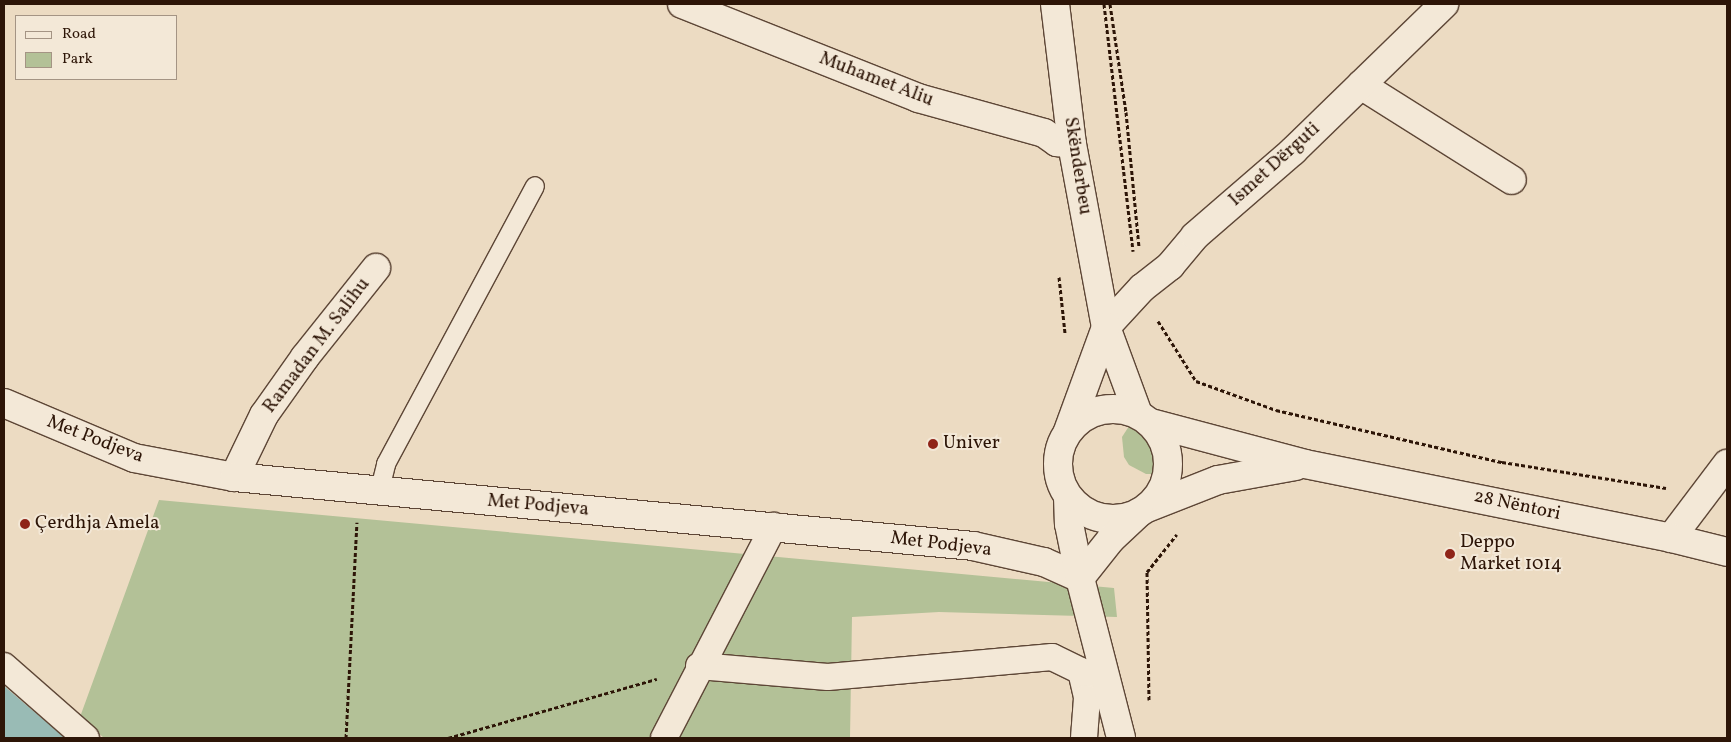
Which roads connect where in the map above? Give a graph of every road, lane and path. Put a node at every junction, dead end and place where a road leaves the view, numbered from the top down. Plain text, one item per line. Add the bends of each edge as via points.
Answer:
1 (682, 4) edge
2 (1055, 4) edge
3 (1104, 4) edge
4 (1110, 4) edge
5 (1444, 4) edge
6 (1361, 85) junction
7 (1072, 144) junction
8 (1512, 180) dead end
9 (535, 186) dead end
10 (1058, 266) dead end
11 (376, 268) dead end
12 (1140, 291) junction
13 (1106, 327) junction
14 (1066, 342) dead end
15 (4, 402) edge
16 (1144, 418) junction
17 (1068, 432) junction
18 (1305, 464) junction
19 (1727, 464) edge
20 (234, 478) junction
21 (369, 491) junction
22 (1702, 493) junction
23 (1068, 497) junction
24 (1143, 510) junction
25 (774, 526) junction
26 (1180, 531) dead end
27 (1671, 538) junction
28 (1727, 552) edge
29 (1080, 578) junction
30 (4, 666) edge
31 (699, 666) junction
32 (1149, 709) dead end
33 (86, 738) edge
34 (346, 738) edge
35 (448, 738) edge
36 (664, 738) edge
37 (1084, 738) edge
38 (1121, 738) edge

1 - 7 main road, Muhamet Aliu via 918,98 1044,133 1057,142
2 - 7 main road, Skënderbeu
3 - 12 path
4 - 12 path via 1126,112
5 - 6 main road, Ismet Dërguti
6 - 8 main road
6 - 12 main road, Ismet Dërguti via 1293,151 1194,236 1170,266
7 - 13 main road, Skënderbeu
9 - 21 lane
10 - 14 path
11 - 20 main road, Ramadan M. Salihu via 304,357 264,415
12 - 13 main road, Ismet Dërguti
12 - 22 path via 1196,382 1276,410 1493,460
13 - 16 main road, Skënderbeu
13 - 17 main road
15 - 20 main road, Met Podjeva via 134,458
16 - 17 main road via 1123,409 1092,412
16 - 18 main road, 28 Nëntori
16 - 24 main road via 1161,436 1169,466 1158,496
17 - 23 main road via 1060,448 1058,464 1060,482
18 - 24 main road, 28 Nëntori via 1218,480
18 - 27 main road, 28 Nëntori
19 - 22 main road
20 - 21 main road, Met Podjeva
21 - 25 main road, Met Podjeva
21 - 34 path
22 - 27 main road
23 - 24 main road via 1079,508 1109,519
23 - 29 main road via 1069,524
24 - 29 main road via 1111,540
25 - 29 main road, Met Podjeva via 973,546 1044,562
25 - 31 street
26 - 32 path via 1147,572
27 - 28 main road, 28 Nëntori
29 - 38 main road
30 - 33 street
31 - 35 path
31 - 36 street
31 - 37 street via 828,677 1052,657 1081,671 1088,698

